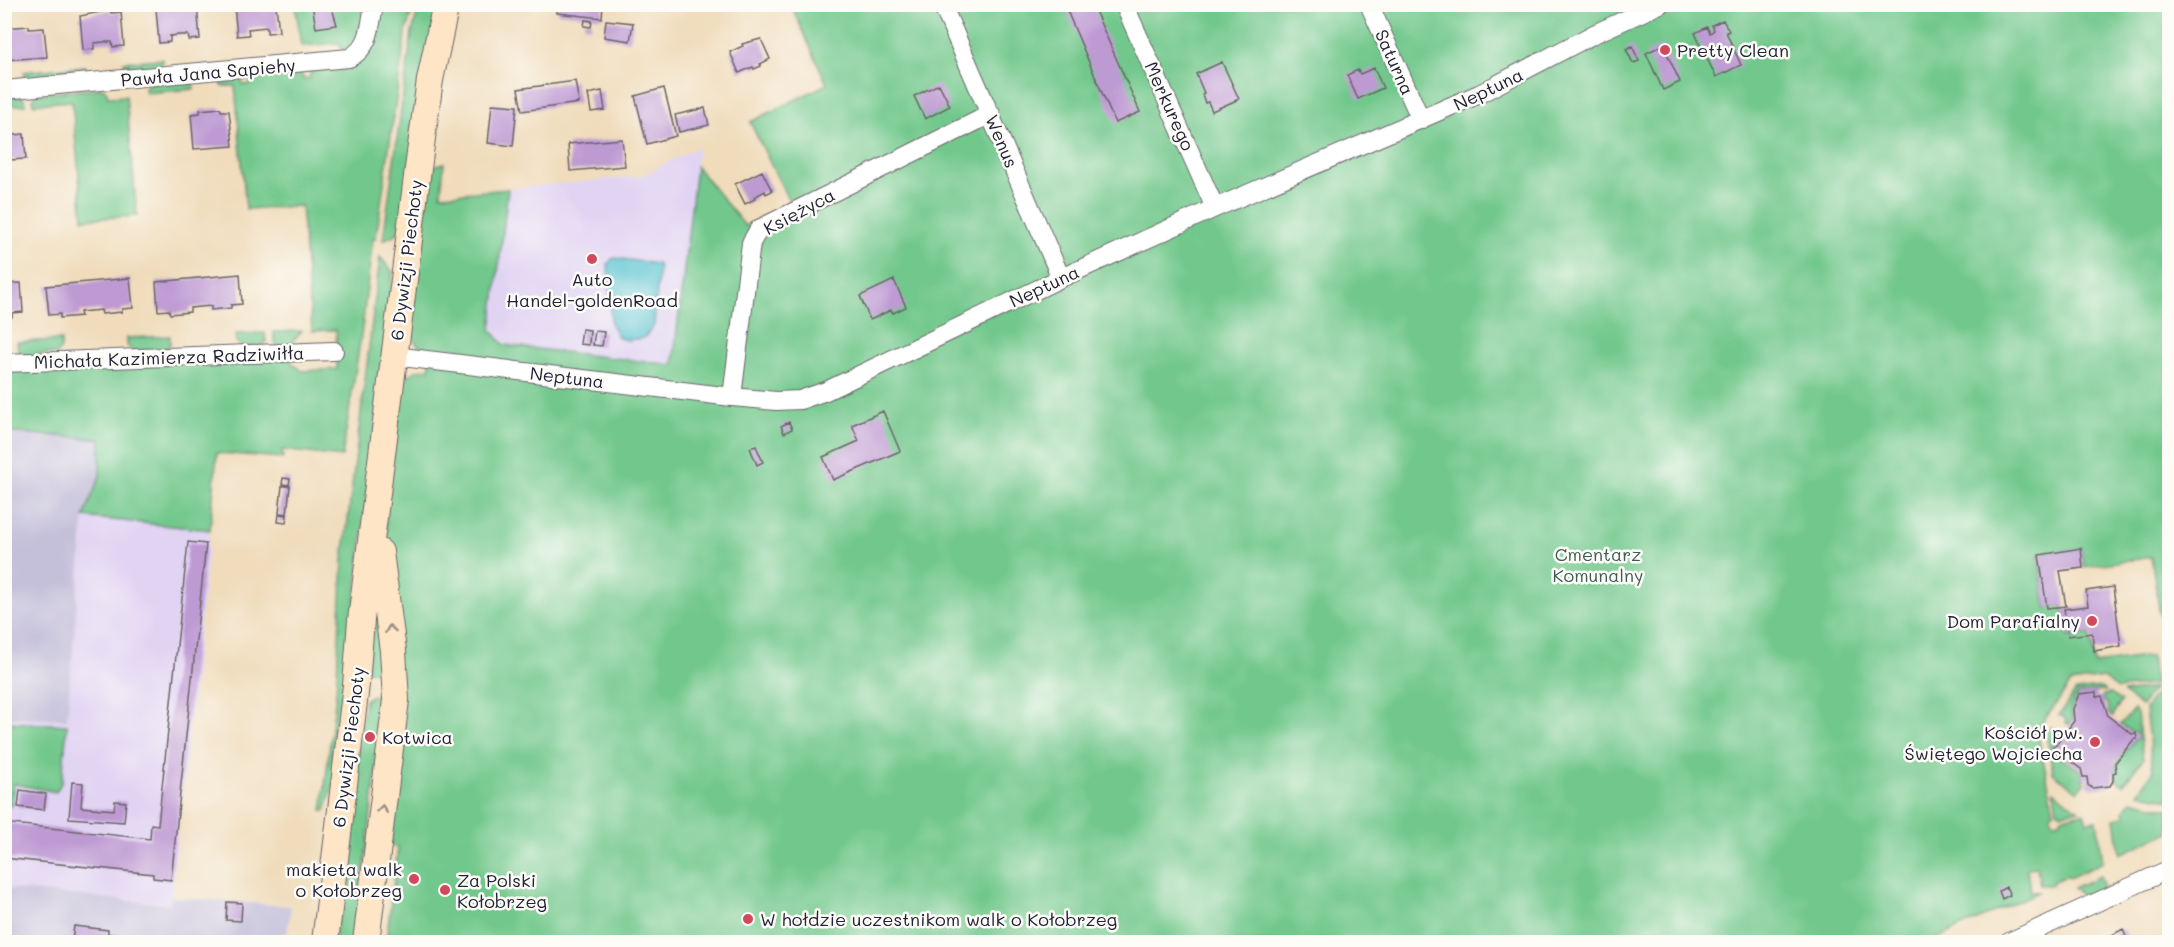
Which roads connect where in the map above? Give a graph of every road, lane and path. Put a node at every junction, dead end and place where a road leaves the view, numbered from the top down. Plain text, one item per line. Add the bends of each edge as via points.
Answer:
1 (374, 4) edge
2 (446, 4) edge
3 (942, 4) edge
4 (1124, 4) edge
5 (1369, 4) edge
6 (1660, 4) edge
7 (4, 90) edge
8 (990, 114) junction
9 (1421, 120) junction
10 (1215, 208) junction
11 (1061, 278) junction
12 (334, 351) dead end
13 (394, 356) junction
14 (4, 363) edge
15 (732, 397) junction
16 (375, 516) junction
17 (356, 685) junction
18 (396, 687) junction
19 (2169, 869) edge
20 (325, 942) edge
21 (366, 942) edge
22 (2010, 942) edge

1 - 7 street, Pawła Jana Sapiehy via 365,44 349,58
2 - 13 street, 6 Dywizji Piechoty via 430,80
3 - 8 street, Wenus
4 - 10 street, Merkurego
5 - 9 street, Saturna
6 - 9 street, Neptuna
8 - 11 street, Wenus
8 - 15 street, Księżyca via 759,229 751,243
9 - 10 street, Neptuna
10 - 11 street, Neptuna
11 - 15 street, Neptuna via 826,391 800,400
12 - 14 street, Michała Kazimierza Radziwiłła
13 - 15 street, Neptuna
13 - 16 street, 6 Dywizji Piechoty
16 - 17 street, 6 Dywizji Piechoty
18 -> 16 street, 6 Dywizji Piechoty
17 - 18 street via 364,682
17 - 20 street, 6 Dywizji Piechoty
21 -> 18 street, 6 Dywizji Piechoty
19 - 22 street

